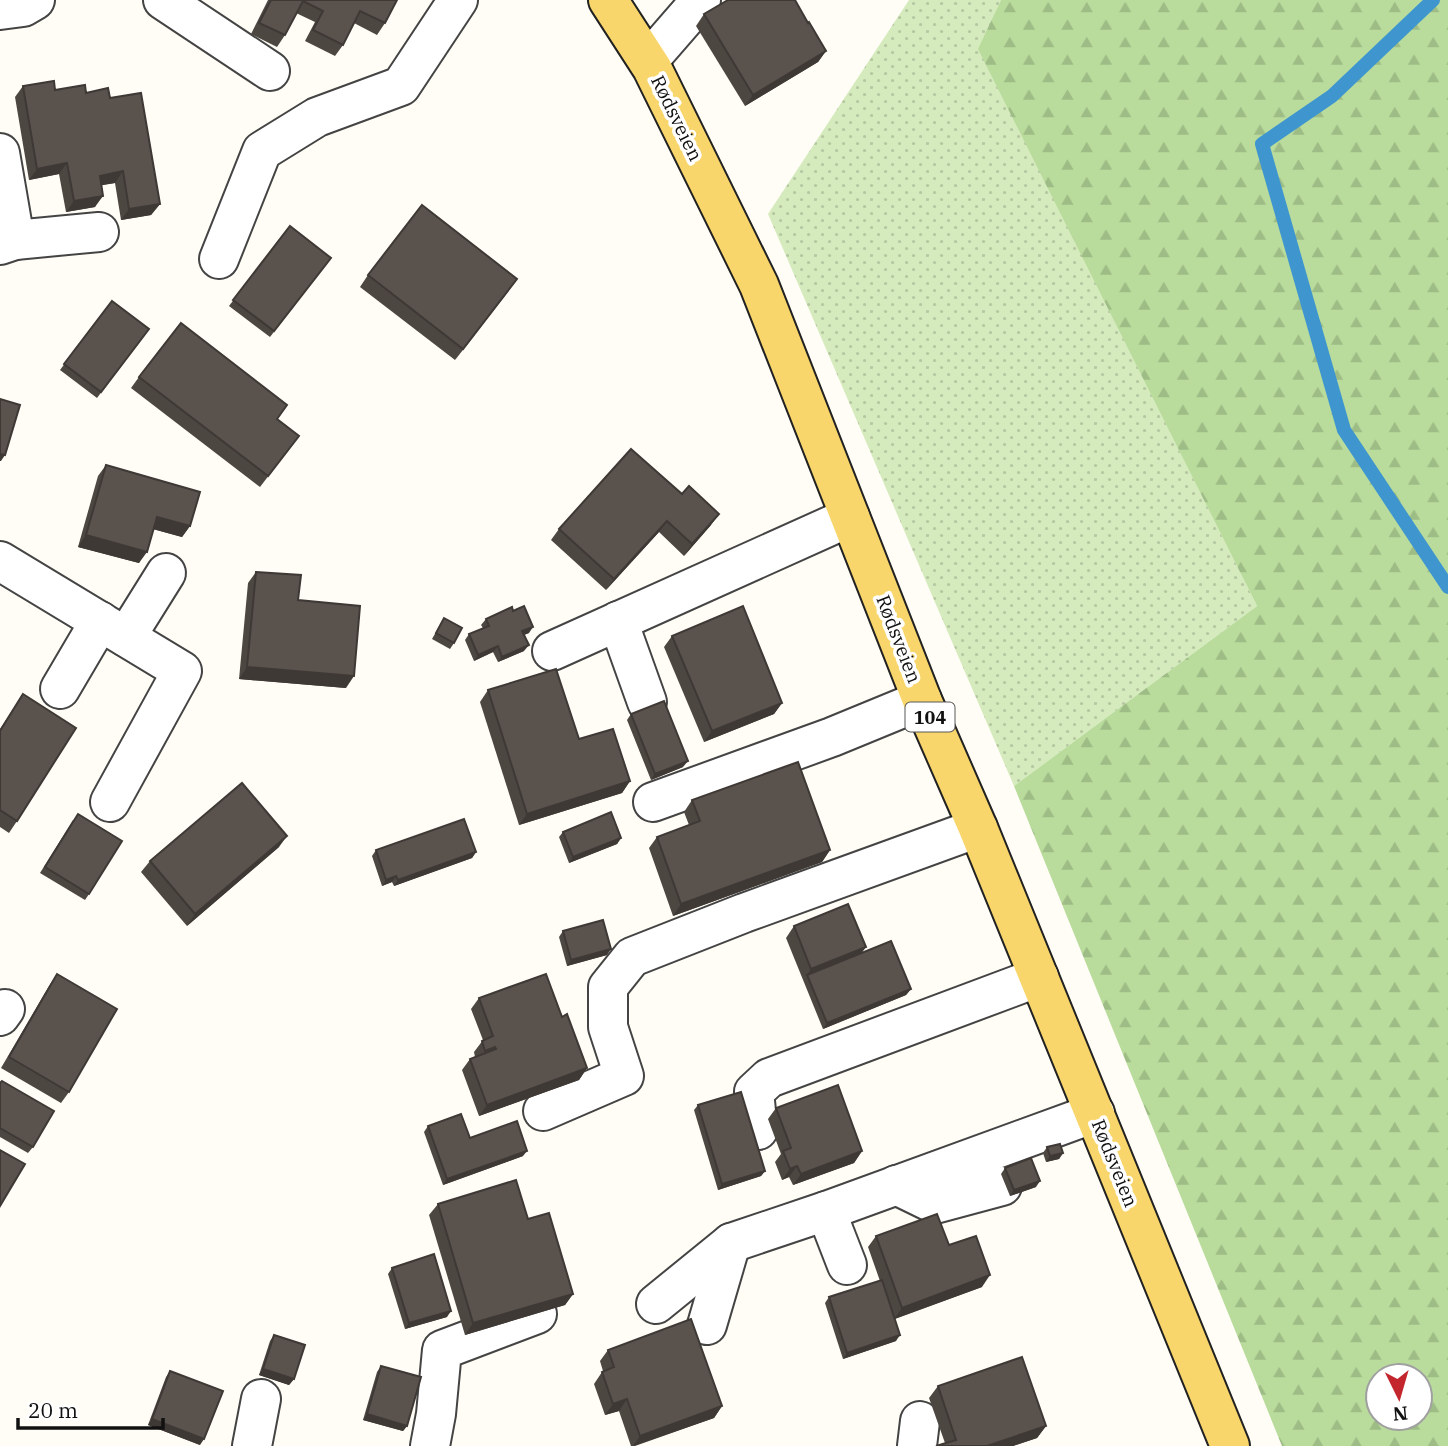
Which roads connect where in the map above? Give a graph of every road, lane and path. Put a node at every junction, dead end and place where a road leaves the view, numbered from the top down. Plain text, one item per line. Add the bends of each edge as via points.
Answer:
1 (36, 0) edge
2 (163, 0) edge
3 (458, 0) edge
4 (608, 0) edge
5 (701, 0) edge
6 (0, 10) edge
7 (648, 61) junction
8 (270, 71) dead end
9 (0, 153) edge
10 (99, 232) dead end
11 (7, 243) edge
12 (219, 259) dead end
13 (847, 508) junction
14 (0, 561) edge
15 (166, 573) dead end
16 (635, 585) dead end
17 (618, 621) junction
18 (113, 629) junction
19 (552, 651) dead end
20 (60, 689) dead end
21 (922, 700) junction
22 (647, 702) dead end
23 (110, 802) dead end
24 (653, 802) dead end
25 (978, 828) junction
26 (1039, 977) junction
27 (543, 1111) dead end
28 (1095, 1113) junction
29 (758, 1130) dead end
30 (896, 1185) junction
31 (1002, 1186) dead end
32 (826, 1211) junction
33 (730, 1243) junction
34 (847, 1265) dead end
35 (656, 1304) dead end
36 (537, 1314) edge
37 (708, 1325) dead end
38 (261, 1399) dead end
39 (252, 1446) edge
40 (430, 1446) edge
41 (1230, 1446) edge

1 - 6 lane
2 - 8 lane
3 - 12 lane via 401,86 317,117 262,151
4 - 7 main road, Rødsveien / 104
5 - 7 lane
7 - 13 main road, Rødsveien / 104 via 759,285
9 - 11 lane
10 - 11 lane
13 - 16 lane
13 - 17 lane
13 - 21 main road, Rødsveien / 104
14 - 18 lane
15 - 18 lane
17 - 19 lane
17 - 22 lane
18 - 20 lane
18 - 23 lane via 182,671
21 - 24 lane
21 - 25 main road, Rødsveien / 104
25 - 26 main road, Rødsveien / 104
25 - 27 lane via 632,957 608,986 608,1027 624,1076
26 - 28 main road, Rødsveien / 104
26 - 29 lane via 769,1078 754,1092
28 - 30 lane
28 - 41 main road, Rødsveien / 104
30 - 31 lane via 935,1204
30 - 32 lane
32 - 33 lane
32 - 34 lane
33 - 35 lane
33 - 37 lane
36 - 40 lane via 442,1350
38 - 39 lane

